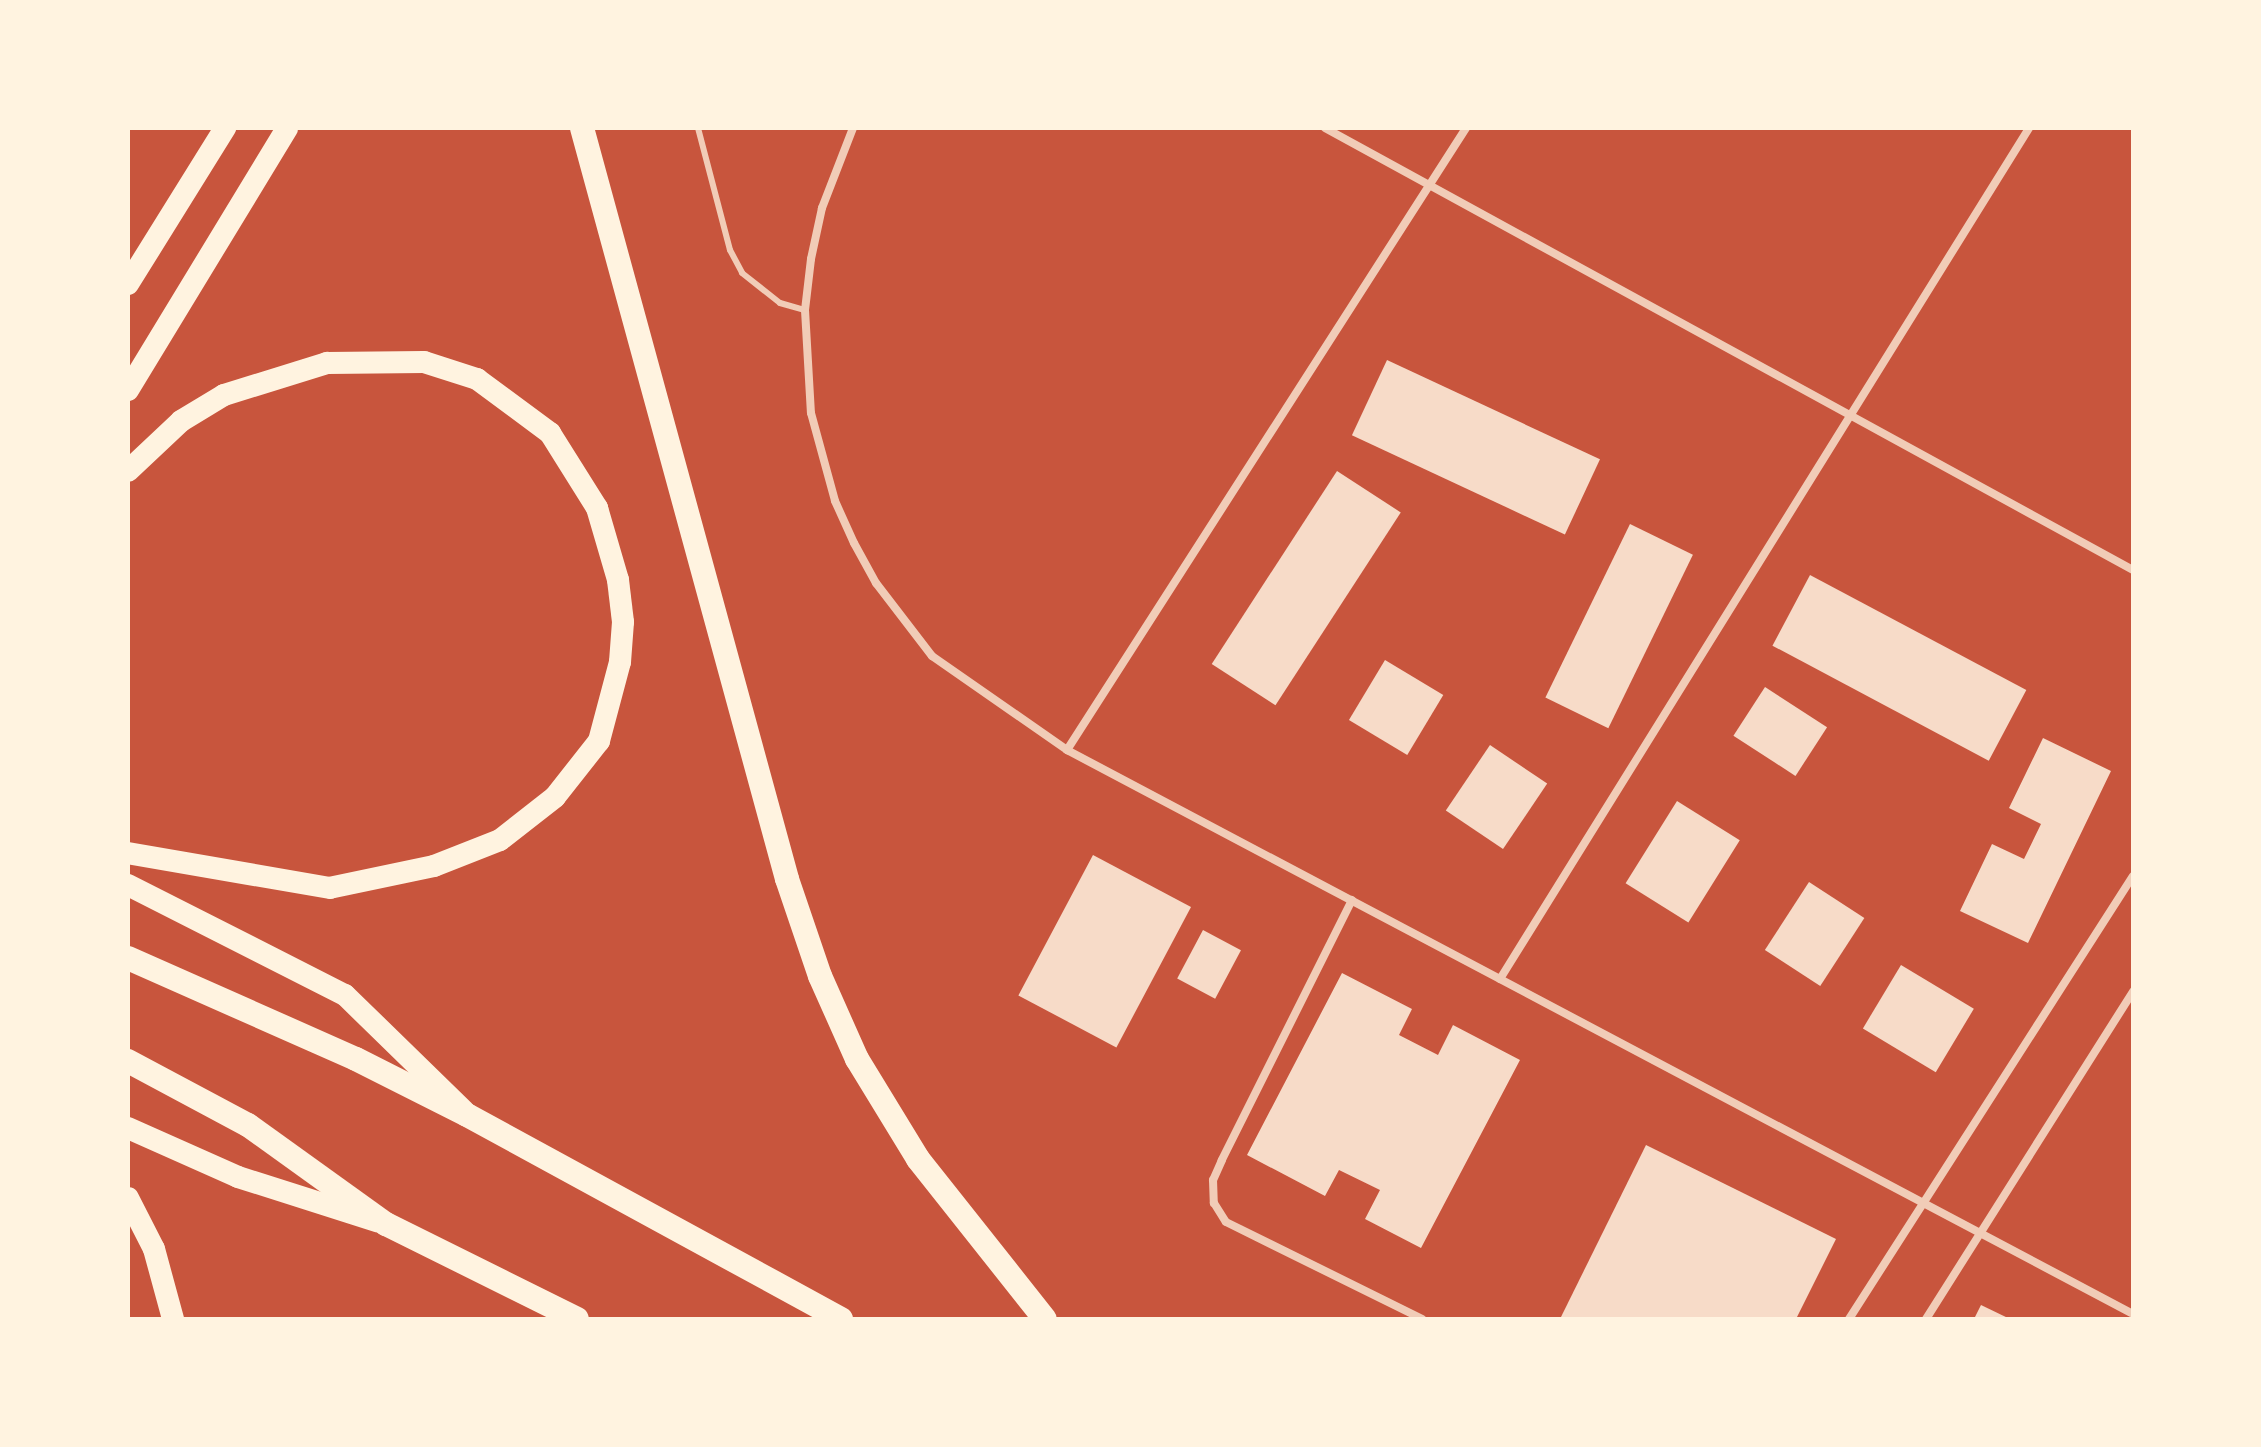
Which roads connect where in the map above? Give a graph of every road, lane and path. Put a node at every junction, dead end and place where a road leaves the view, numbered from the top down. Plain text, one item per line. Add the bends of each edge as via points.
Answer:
1 (225, 128) edge
2 (287, 128) edge
3 (582, 128) edge
4 (698, 128) edge
5 (853, 128) edge
6 (1325, 128) edge
7 (1466, 128) edge
8 (2029, 128) edge
9 (1429, 185) junction
10 (128, 284) edge
11 (805, 310) junction
12 (128, 390) edge
13 (1849, 415) junction
14 (128, 471) edge
15 (2133, 570) edge
16 (1067, 750) junction
17 (128, 853) edge
18 (2133, 876) edge
19 (128, 885) edge
20 (1352, 900) junction
21 (128, 958) edge
22 (1500, 979) junction
23 (2133, 991) edge
24 (128, 1061) edge
25 (467, 1115) junction
26 (128, 1128) edge
27 (128, 1198) edge
28 (1918, 1204) junction
29 (386, 1224) junction
30 (1979, 1233) junction
31 (2133, 1314) edge
32 (173, 1319) edge
33 (577, 1319) edge
34 (841, 1319) edge
35 (1045, 1319) edge
36 (1422, 1319) edge
37 (1849, 1319) edge
38 (1926, 1319) edge

1 - 10 highway
2 - 12 highway
3 - 35 highway via 787,879 820,976 857,1059 918,1159
4 - 11 lane via 730,250 742,273 780,303
5 - 11 street via 822,208
6 - 9 street
7 - 9 street
8 - 13 street
9 - 13 street
9 - 16 street
11 - 16 street via 805,362 821,458 835,501 876,583 932,656
13 - 15 street
13 - 22 street
14 - 17 highway via 181,421 224,395 327,363 424,362 477,379 550,433 597,508 618,580 623,622 617,675 599,741 555,797 500,840 434,866 330,888
16 - 20 street
18 - 28 street
19 - 25 highway via 345,995
20 - 22 street
20 - 36 street via 1222,1160 1213,1180 1214,1203 1236,1227
21 - 25 highway via 356,1059
22 - 28 street
23 - 30 street
24 - 29 highway via 271,1139
25 - 34 highway
26 - 29 highway via 238,1177
27 - 32 highway via 154,1249
28 - 30 street
28 - 37 street
29 - 33 highway
30 - 31 street
30 - 38 street

